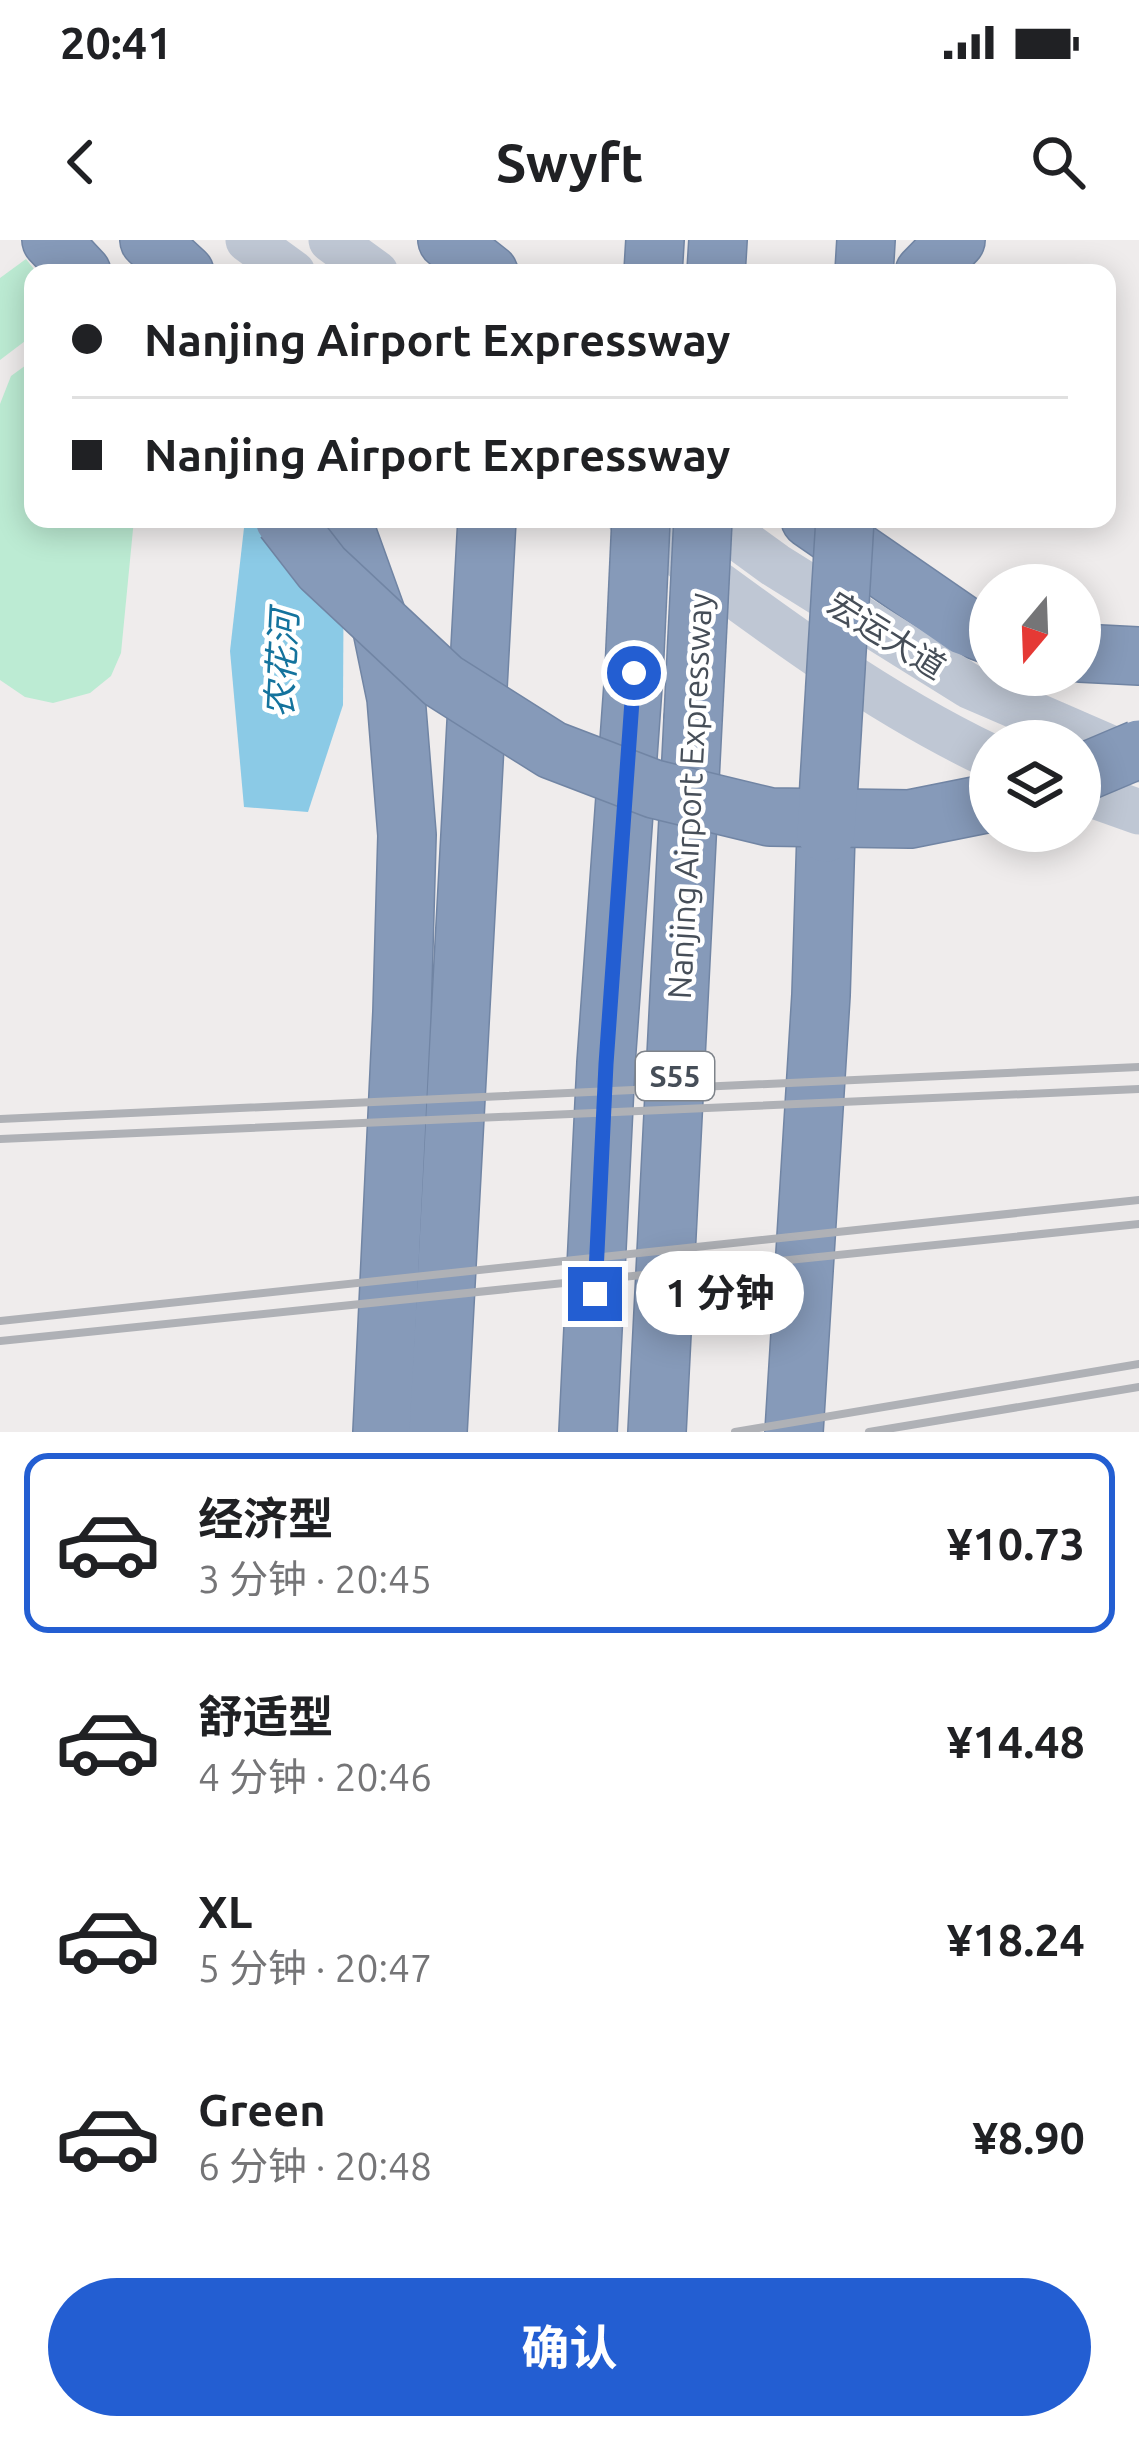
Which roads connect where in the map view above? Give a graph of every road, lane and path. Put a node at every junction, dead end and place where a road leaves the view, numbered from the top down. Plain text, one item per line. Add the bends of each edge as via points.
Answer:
1 (51, 240) edge
2 (149, 240) edge
3 (248, 240) edge
4 (447, 240) edge
5 (956, 240) edge
6 (74, 264) edge
7 (174, 264) edge
8 (281, 264) edge
9 (478, 264) edge
10 (933, 264) edge
11 (291, 528) edge
12 (345, 528) edge
13 (641, 528) edge
14 (642, 528) edge
15 (707, 528) edge
16 (721, 528) edge
17 (823, 528) edge
18 (844, 528) edge
19 (486, 544) edge
20 (969, 627) edge
21 (1101, 654) edge
22 (1139, 656) edge
23 (969, 746) edge
24 (1139, 749) edge
25 (1139, 760) edge
26 (1101, 766) edge
27 (1101, 798) edge
28 (969, 807) edge
29 (1139, 812) edge
30 (382, 1432) edge
31 (438, 1432) edge
32 (587, 1432) edge
33 (657, 1432) edge
34 (794, 1432) edge

1 - 6 highway
2 - 7 highway
3 - 8 main road
4 - 9 highway
5 - 10 highway
11 - 28 highway, bridge via 322,568 443,681 552,750 654,789 770,817 910,819
12 - 30 highway via 382,630 396,698 406,835
13 - 32 highway, Nanjing Airport Expressway / S55, bridge
14 - 23 main road, 宏运大道 via 922,724
15 - 33 highway, Nanjing Airport Expressway / S55, bridge
16 - 25 main road, 宏运大道 via 969,686
17 - 20 highway
18 - 34 highway, bridge
19 - 31 highway
21 - 22 highway
24 - 26 highway, bridge
27 - 29 main road

